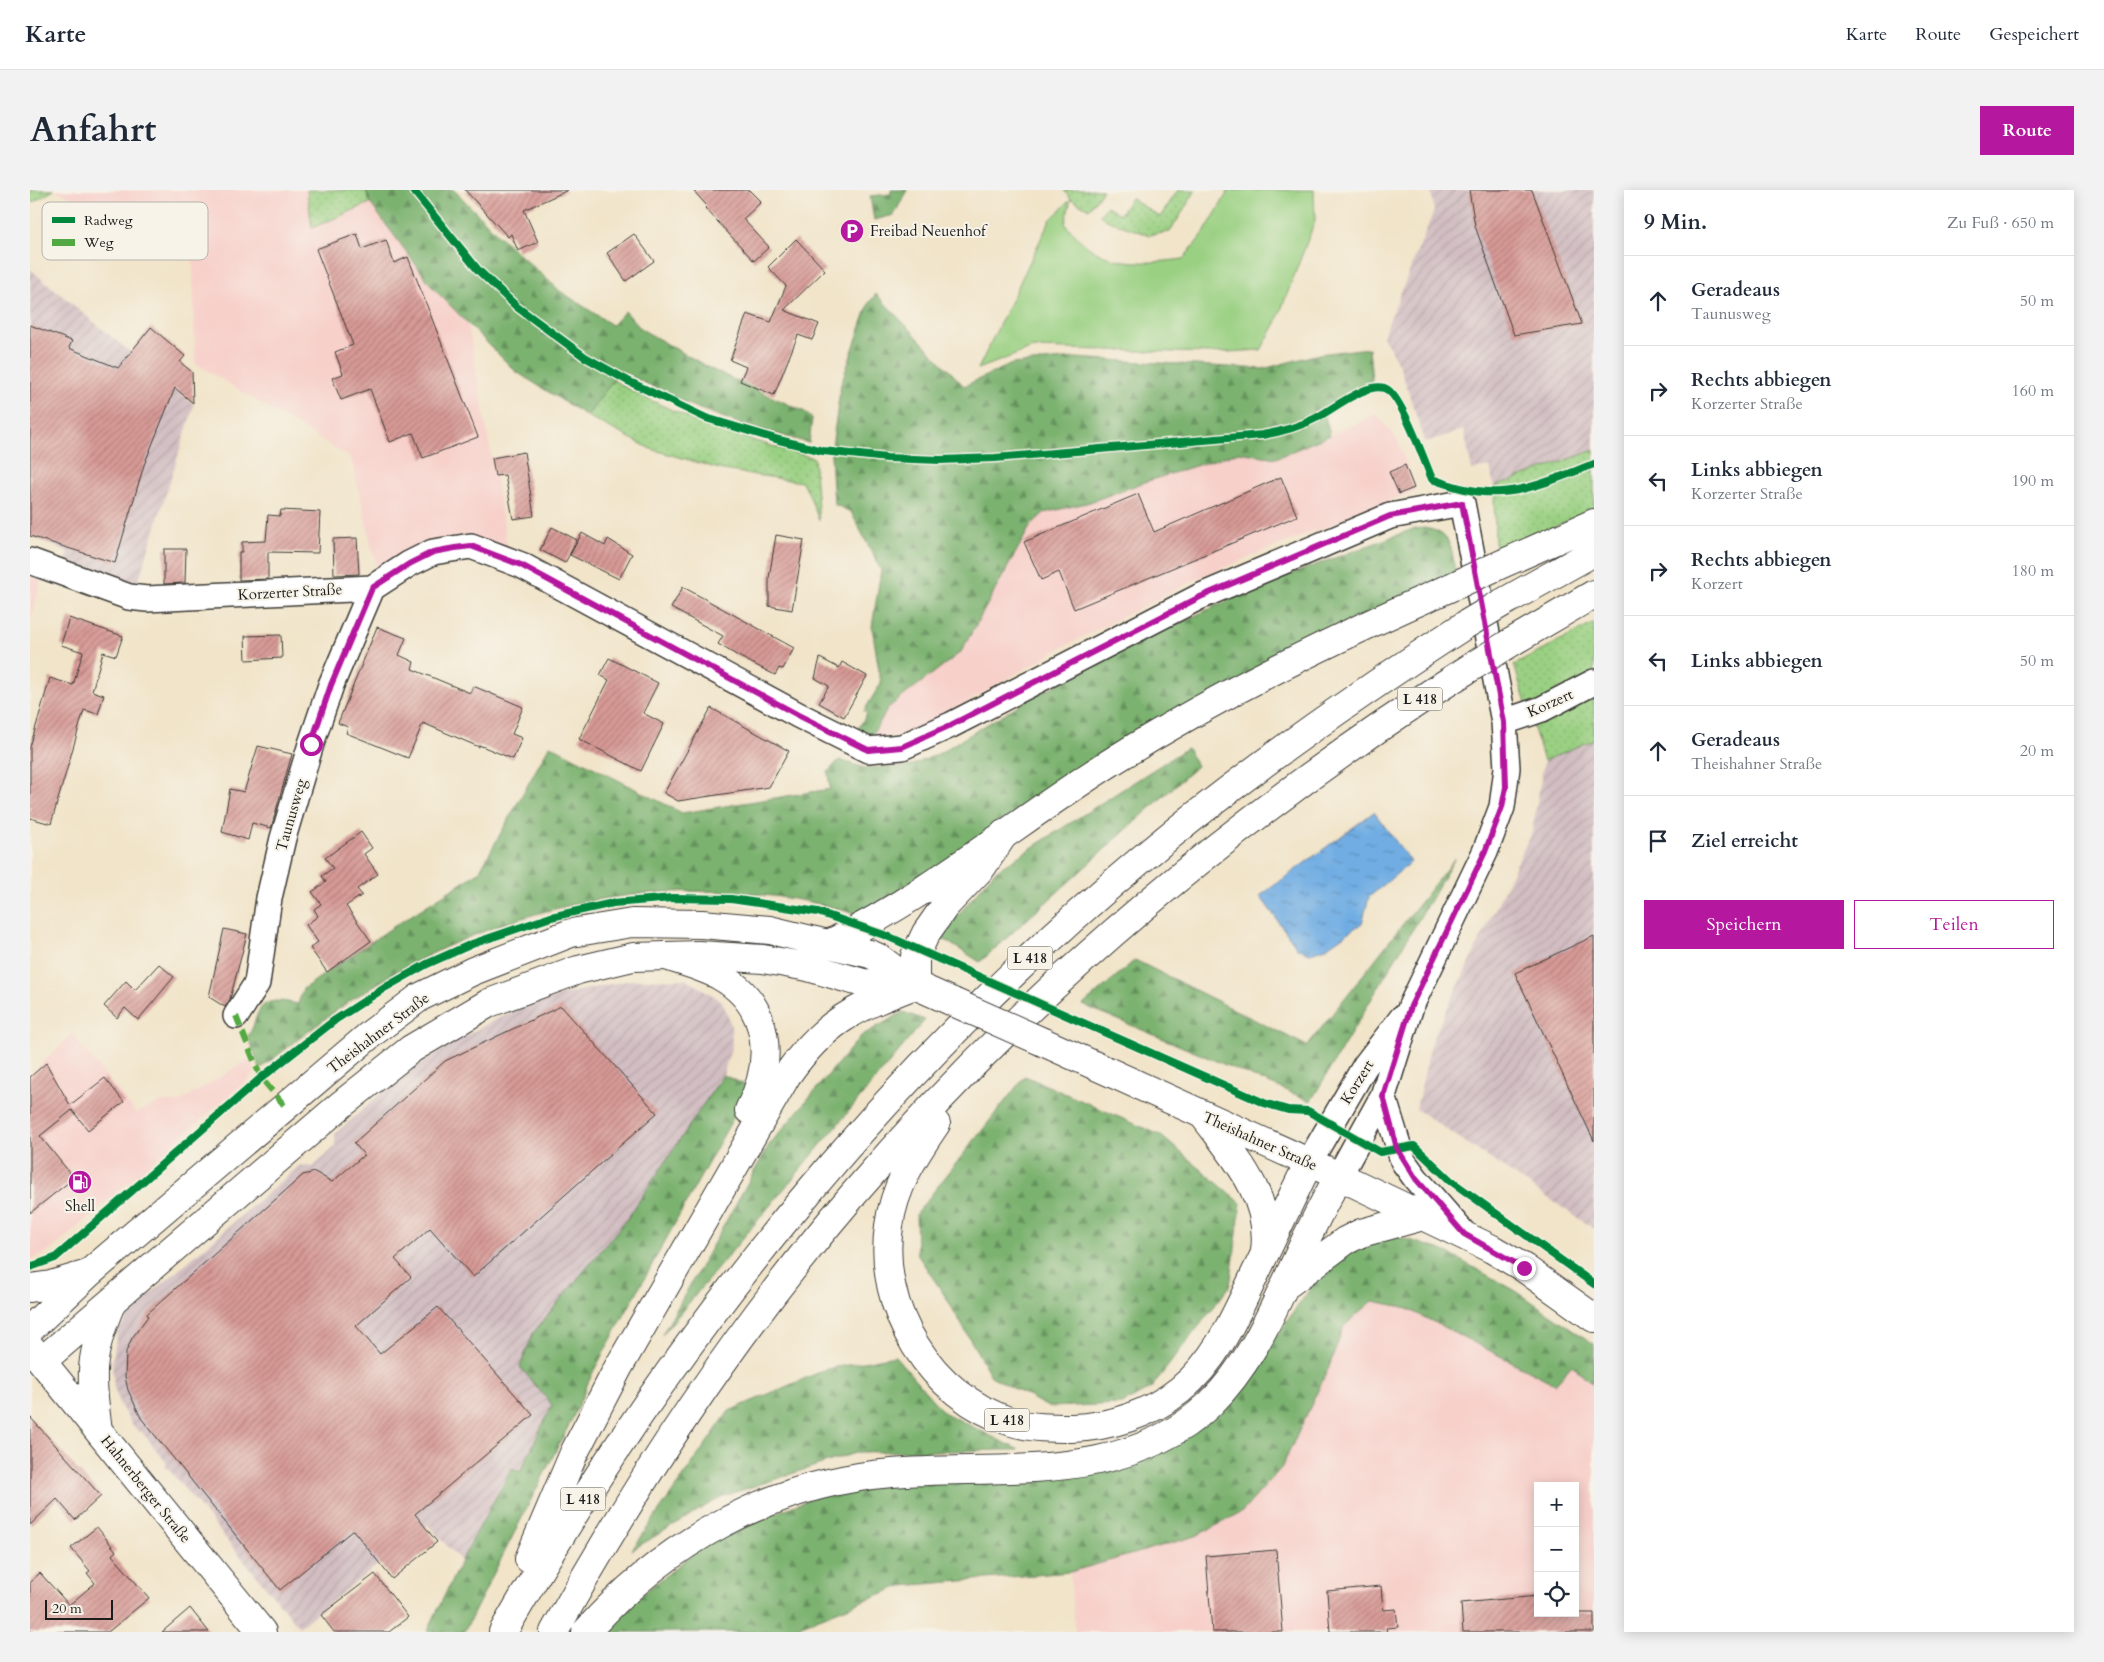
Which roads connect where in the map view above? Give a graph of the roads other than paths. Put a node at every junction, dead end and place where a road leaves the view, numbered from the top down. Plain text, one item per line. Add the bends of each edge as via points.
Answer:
1 (1594, 523) edge
2 (1594, 552) edge
3 (30, 561) edge
4 (372, 588) junction
5 (1594, 594) edge
6 (1594, 682) edge
7 (1504, 722) junction
8 (1004, 834) junction
9 (831, 943) junction
10 (666, 956) junction
11 (915, 985) junction
12 (1411, 1006) junction
13 (236, 1016) dead end
14 (985, 1053) junction
15 (1383, 1096) junction
16 (1204, 1116) junction
17 (738, 1157) junction
18 (1309, 1162) junction
19 (1339, 1176) junction
20 (178, 1199) junction
21 (1424, 1216) junction
22 (202, 1226) junction
23 (1464, 1234) junction
24 (1264, 1256) junction
25 (88, 1274) junction
26 (1284, 1287) junction
27 (30, 1288) edge
28 (112, 1303) junction
29 (1594, 1318) edge
30 (30, 1329) edge
31 (36, 1354) edge
32 (99, 1431) junction
33 (262, 1632) edge
34 (498, 1632) edge
35 (503, 1632) edge
36 (554, 1632) edge
37 (586, 1632) edge

1 - 8 main road, bridge via 1313,650 1195,711
2 - 35 main road, L 418, bridge via 1465,625 1331,714 1221,795 1073,918 934,1052 826,1170 757,1252 669,1370 569,1520
3 - 4 street, Korzerter Straße via 128,597 147,599
4 - 7 street, Korzert via 433,552 471,546 521,565 868,750 902,747 943,729 1200,597 1390,516 1462,503
4 - 13 street, Taunusweg via 331,685 311,744 269,898 257,983
5 - 14 main road, L 418, bridge via 1510,643 1368,734 1237,829 1083,960
6 - 7 street, Korzert via 1542,709
7 - 12 street, Korzert via 1507,768 1502,807 1485,852
8 - 9 main road via 888,914
8 - 11 main road via 982,867 945,906 926,933 915,956
9 - 11 main road, Theishahner Straße via 879,958
9 - 20 main road, Theishahner Straße via 770,930 702,924 632,923 571,933 473,971 420,998 372,1033
10 - 11 main road, Theishahner Straße via 753,958 808,967 863,984
10 - 17 main road, L 418 via 707,970 730,983 750,1005 762,1030 765,1070 748,1113
10 - 22 main road, Theishahner Straße via 633,957 578,970 489,1003 411,1049 342,1104
11 - 16 main road, Theishahner Straße, bridge
11 - 17 main road, L 418 via 864,1005 823,1032 786,1075
12 - 15 street, Korzert
12 - 18 street, Korzert via 1365,1066
14 - 24 main road, L 418 via 910,1162 896,1194 887,1253 895,1303 911,1339 930,1367 968,1402 1012,1422 1045,1428 1094,1428 1121,1421 1154,1406 1180,1390 1203,1368 1219,1346
14 - 36 main road, L 418 via 852,1196 739,1339 649,1472
15 - 19 street, Korzert
15 - 23 street via 1403,1161
16 - 18 main road, Theishahner Straße
16 - 24 main road, L 418 via 1251,1181 1266,1226
17 - 34 main road, L 418 via 618,1368 574,1454
18 - 19 main road, Theishahner Straße
18 - 24 main road, L 418
19 - 21 main road, Theishahner Straße
19 - 26 main road via 1314,1220
20 - 22 main road via 176,1214 179,1220 192,1226
20 - 25 main road, Theishahner Straße
21 - 23 main road, Theishahner Straße
21 - 26 main road via 1345,1240
22 - 28 main road, Theishahner Straße
23 - 29 main road, Theishahner Straße via 1524,1268
25 - 27 main road
25 - 30 main road, Theishahner Straße
26 - 37 main road via 1266,1328 1222,1392 1195,1417 1153,1443 1101,1461 1066,1466 890,1473 799,1490 753,1508 699,1536 634,1583
28 - 31 main road, Theishahner Straße
28 - 32 main road via 94,1352 92,1370
31 - 32 main road, Hahnerberger Straße
32 - 33 main road, Hahnerberger Straße

